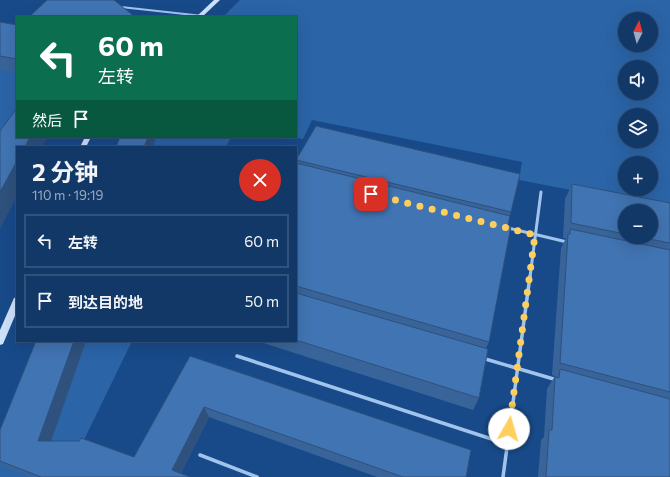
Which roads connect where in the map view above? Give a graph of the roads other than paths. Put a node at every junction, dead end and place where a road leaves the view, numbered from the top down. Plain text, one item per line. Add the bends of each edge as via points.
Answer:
1 (217, 0) edge
2 (120, 7) edge
3 (191, 16) edge
4 (200, 16) edge
5 (541, 192) dead end
6 (504, 227) edge
7 (535, 235) junction
8 (572, 243) edge
9 (16, 303) edge
10 (0, 341) edge
11 (237, 356) dead end
12 (479, 358) edge
13 (517, 369) junction
14 (563, 382) edge
15 (507, 444) junction
16 (200, 455) dead end
17 (257, 477) edge
18 (503, 477) edge

1 - 4 street
2 - 3 lane
5 - 7 lane
6 - 7 lane
7 - 8 lane
7 - 13 lane
9 - 10 street
11 - 15 lane
12 - 13 lane
13 - 14 lane
13 - 15 lane
15 - 18 lane
16 - 17 lane

